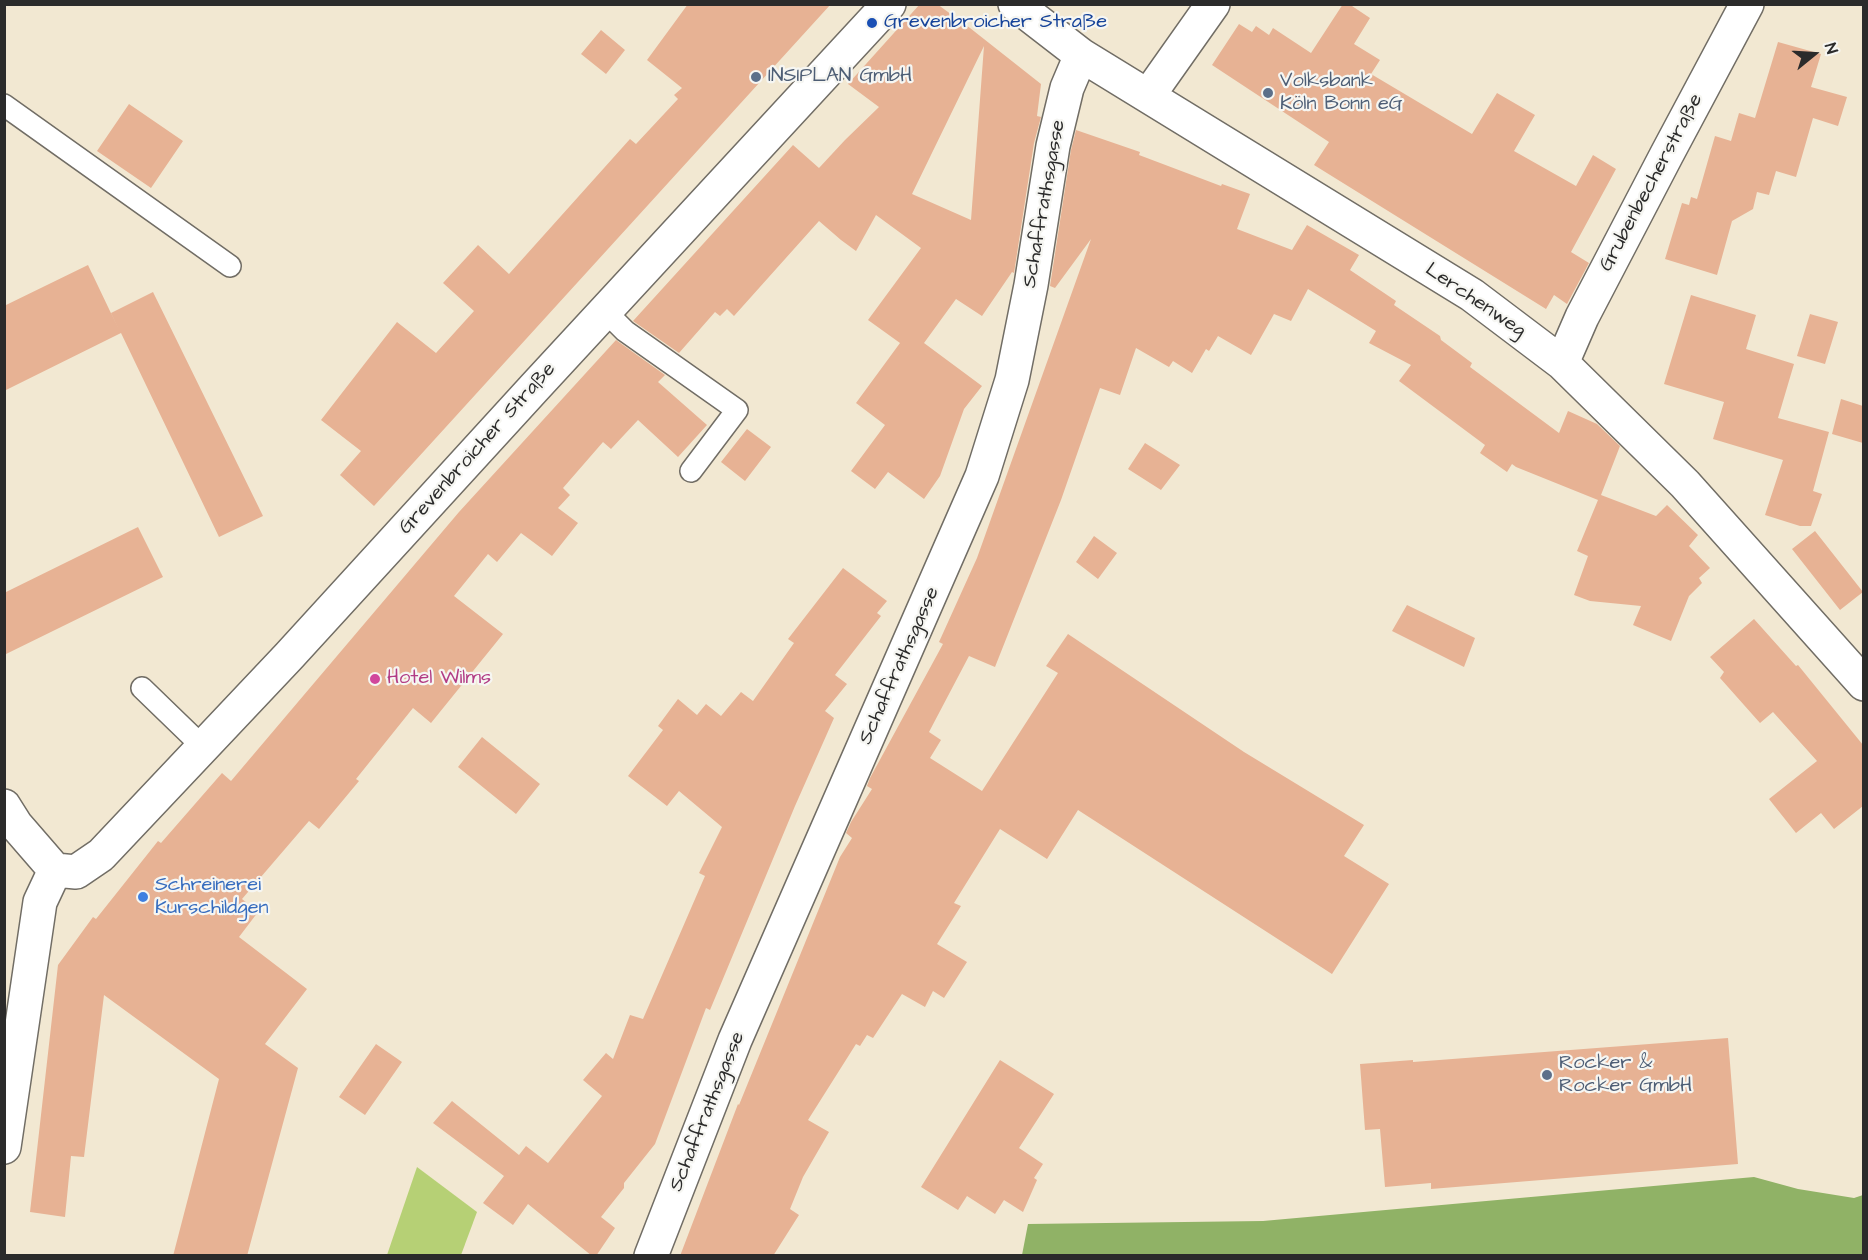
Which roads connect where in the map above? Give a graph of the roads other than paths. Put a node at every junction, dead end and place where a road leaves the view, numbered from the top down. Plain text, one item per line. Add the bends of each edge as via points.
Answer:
1 (889, 4) edge
2 (1015, 4) edge
3 (1213, 4) edge
4 (1747, 4) edge
5 (1081, 55) junction
6 (1148, 96) junction
7 (4, 105) edge
8 (230, 266) dead end
9 (605, 311) junction
10 (1563, 363) junction
11 (691, 471) dead end
12 (1863, 684) edge
13 (142, 688) dead end
14 (204, 747) junction
15 (4, 806) edge
16 (55, 870) junction
17 (4, 1147) edge
18 (651, 1256) edge

1 - 9 street, Grevenbroicher Straße
2 - 5 street, Lerchenweg
3 - 6 street
4 - 10 street, Grubenbecherstraße via 1582,316
5 - 6 street, Lerchenweg
5 - 18 street, Schaffrathsgasse via 1067,88 1053,146 1012,380 982,476 735,1040
6 - 10 street, Lerchenweg via 1472,295
7 - 8 lane
9 - 11 lane via 625,331 737,410
9 - 14 street, Grevenbroicher Straße
10 - 12 street, Lerchenweg via 1685,484
13 - 14 lane
14 - 16 street, Grevenbroicher Straße via 101,855 76,872
15 - 16 street
16 - 17 street via 40,902

